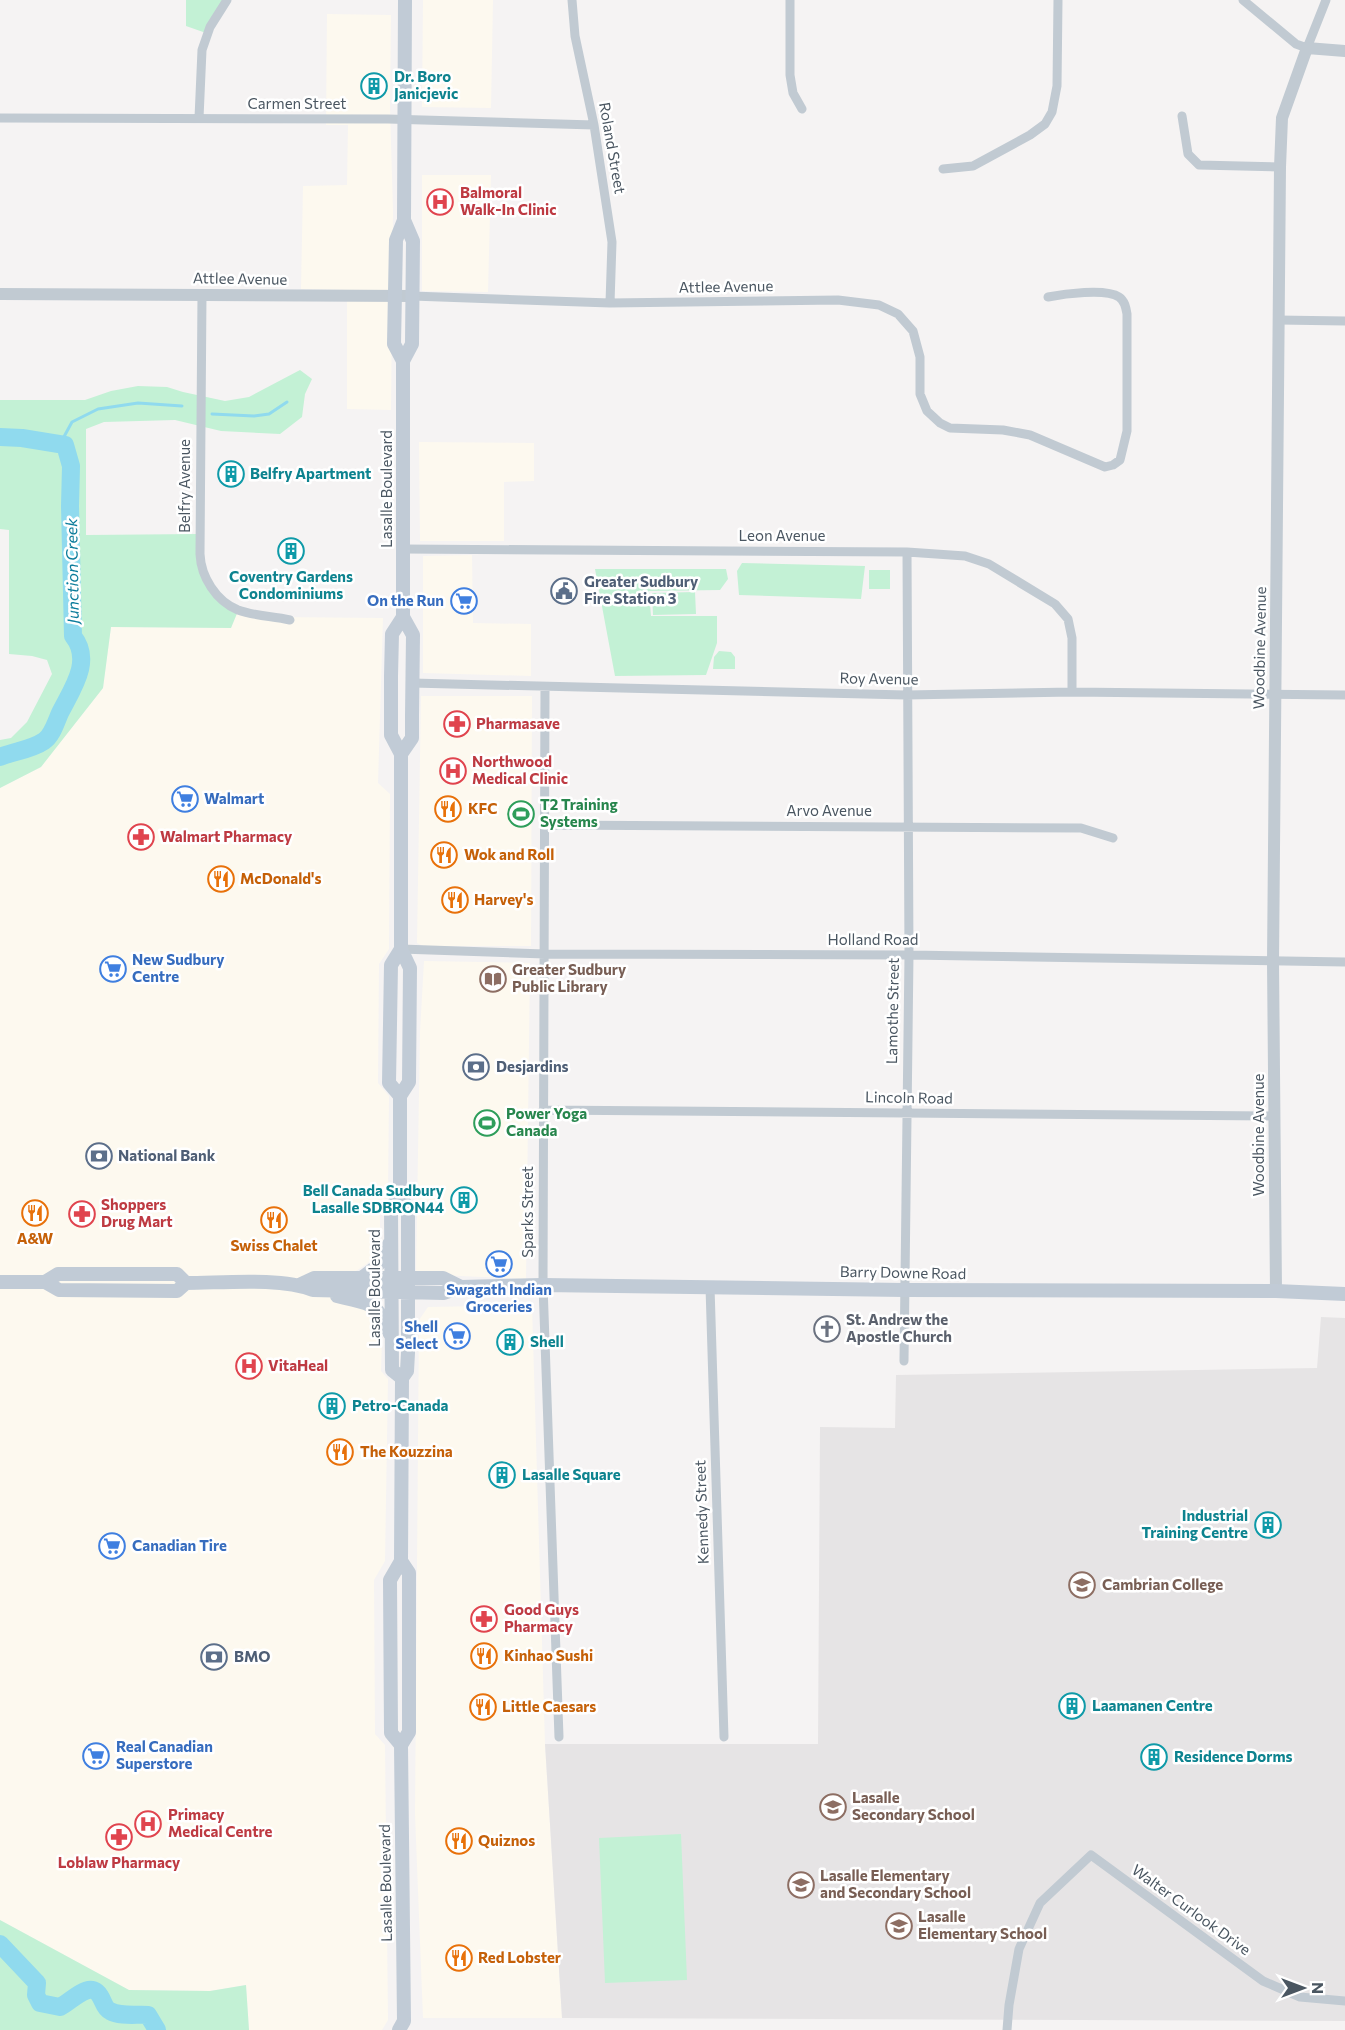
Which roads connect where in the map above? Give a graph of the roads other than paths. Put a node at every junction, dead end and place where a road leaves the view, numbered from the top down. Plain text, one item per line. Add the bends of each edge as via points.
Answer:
1 (227, 0) edge
2 (405, 0) edge
3 (572, 0) edge
4 (790, 0) edge
5 (1058, 0) edge
6 (1243, 0) edge
7 (1326, 0) edge
8 (1307, 48) junction
9 (1345, 51) edge
10 (802, 109) dead end
11 (1182, 116) dead end
12 (0, 118) edge
13 (199, 118) junction
14 (404, 119) junction
15 (594, 125) junction
16 (1280, 167) junction
17 (943, 169) dead end
18 (404, 220) junction
19 (0, 294) edge
20 (202, 294) junction
21 (395, 296) junction
22 (412, 296) junction
23 (1048, 297) dead end
24 (609, 303) junction
25 (1278, 320) junction
26 (1345, 321) edge
27 (403, 361) junction
28 (403, 549) junction
29 (907, 552) junction
30 (403, 617) junction
31 (290, 620) dead end
32 (412, 683) junction
33 (545, 687) junction
34 (1072, 692) junction
35 (906, 695) junction
36 (1274, 695) junction
37 (1345, 695) edge
38 (401, 754) junction
39 (543, 825) junction
40 (907, 826) junction
41 (1113, 838) dead end
42 (400, 949) junction
43 (545, 954) junction
44 (909, 955) junction
45 (1273, 962) junction
46 (1345, 962) edge
47 (400, 1096) junction
48 (543, 1110) junction
49 (907, 1113) junction
50 (1274, 1116) junction
51 (400, 1194) junction
52 (391, 1236) junction
53 (363, 1277) junction
54 (392, 1277) junction
55 (408, 1277) junction
56 (0, 1282) edge
57 (299, 1285) junction
58 (543, 1285) junction
59 (461, 1287) junction
60 (710, 1287) junction
61 (321, 1290) junction
62 (904, 1290) junction
63 (1276, 1291) junction
64 (392, 1292) junction
65 (408, 1293) junction
66 (1345, 1294) edge
67 (392, 1338) junction
68 (904, 1362) dead end
69 (402, 1378) junction
70 (559, 1737) dead end
71 (724, 1737) dead end
72 (1345, 2001) edge
73 (405, 2027) edge
74 (1007, 2030) edge

1 - 13 street via 210,27 202,50
2 - 14 main road, Lasalle Boulevard
3 - 15 street, Roland Street via 575,36
4 - 10 street via 790,75 793,93
5 - 17 street via 1057,86 1052,112 1045,124 974,166
6 - 8 street via 1296,44
7 - 8 street
8 - 9 street
8 - 16 street, Woodbine Avenue via 1282,118
11 - 16 street via 1188,154 1198,165
12 - 13 street, Carmen Street
13 - 14 street, Carmen Street
14 - 15 street, Carmen Street
14 - 18 main road, Lasalle Boulevard
15 - 24 street, Roland Street via 612,242
16 - 25 street, Woodbine Avenue
18 - 21 main road, Lasalle Boulevard via 396,240
18 - 22 main road, Lasalle Boulevard via 413,241
19 - 20 street, Attlee Avenue
20 - 21 street, Attlee Avenue
20 - 31 street, Belfry Avenue via 203,574 218,595 238,610
21 - 22 street, Attlee Avenue
21 - 27 main road, Lasalle Boulevard via 394,344
22 - 24 street, Attlee Avenue
22 - 27 main road, Lasalle Boulevard via 412,344
23 - 24 street, Attlee Avenue via 1076,292 1112,295 1125,303 1127,430 1120,460 1113,465 1105,467 1030,435 950,428 940,423 927,411 920,394 920,357 913,331 898,314 879,305 838,300
25 - 26 street
25 - 36 street, Woodbine Avenue
27 - 28 main road, Lasalle Boulevard
28 - 29 street, Leon Avenue
28 - 30 main road, Lasalle Boulevard
29 - 34 street, Leon Avenue via 964,556 989,564 1055,604 1068,619 1072,638
29 - 35 street, Lamothe Street
30 - 32 main road, Lasalle Boulevard via 413,634
30 - 38 main road, Lasalle Boulevard via 392,634 391,676 391,735
32 - 33 street, Roy Avenue
32 - 38 main road, Lasalle Boulevard via 412,738
33 - 35 street, Roy Avenue
33 - 39 street, Sparks Street
34 - 35 street, Roy Avenue
34 - 36 street, Roy Avenue
35 - 40 street, Lamothe Street
36 - 37 street, Roy Avenue
36 - 45 street, Woodbine Avenue
38 - 42 main road, Lasalle Boulevard
39 - 40 street, Arvo Avenue
39 - 43 street, Sparks Street
40 - 41 street, Arvo Avenue via 1081,828
40 - 44 street, Lamothe Street
42 - 43 street, Holland Road
42 - 47 main road, Lasalle Boulevard via 410,968 409,1082
42 - 47 main road, Lasalle Boulevard via 391,965 389,1083
43 - 44 street, Holland Road
43 - 48 street, Sparks Street
44 - 45 street, Holland Road
44 - 49 street, Lamothe Street
45 - 46 street, Holland Road
45 - 50 street, Woodbine Avenue
47 - 51 main road, Lasalle Boulevard
48 - 49 street, Lincoln Road
48 - 58 street, Sparks Street
49 - 50 street, Lincoln Road
49 - 62 street, Lamothe Street
50 - 63 street, Woodbine Avenue
51 - 52 main road, Lasalle Boulevard via 391,1209
51 - 55 main road, Lasalle Boulevard via 408,1210
52 - 53 main road via 384,1258
52 - 54 main road, Lasalle Boulevard
53 - 54 main road, Barry Downe Road
53 - 57 main road, Barry Downe Road via 314,1278
54 - 55 main road, Barry Downe Road
54 - 64 main road, Lasalle Boulevard
55 - 59 main road, Barry Downe Road via 442,1278
55 - 65 main road, Lasalle Boulevard
56 - 57 main road, Barry Downe Road via 45,1282 58,1274 177,1274 186,1282
57 - 61 main road, Barry Downe Road
58 - 59 main road, Barry Downe Road
58 - 60 main road, Barry Downe Road
58 - 70 street, Sparks Street
59 - 65 main road, Barry Downe Road via 444,1293
60 - 62 main road, Barry Downe Road
60 - 71 street, Kennedy Street
61 - 64 main road, Barry Downe Road
61 - 67 main road via 372,1305 383,1317
62 - 63 main road, Barry Downe Road
62 - 68 street, Lamothe Street
63 - 66 main road, Barry Downe Road
64 - 65 main road, Barry Downe Road
64 - 67 main road, Lasalle Boulevard
65 - 69 main road, Lasalle Boulevard via 407,1371
67 - 69 main road, Lasalle Boulevard via 392,1370
69 - 73 main road, Lasalle Boulevard via 401,1561 409,1573 409,1732 401,1745
72 - 74 street, Walter Curlook Drive via 1299,1998 1263,1981 1091,1855 1040,1903 1019,1949

